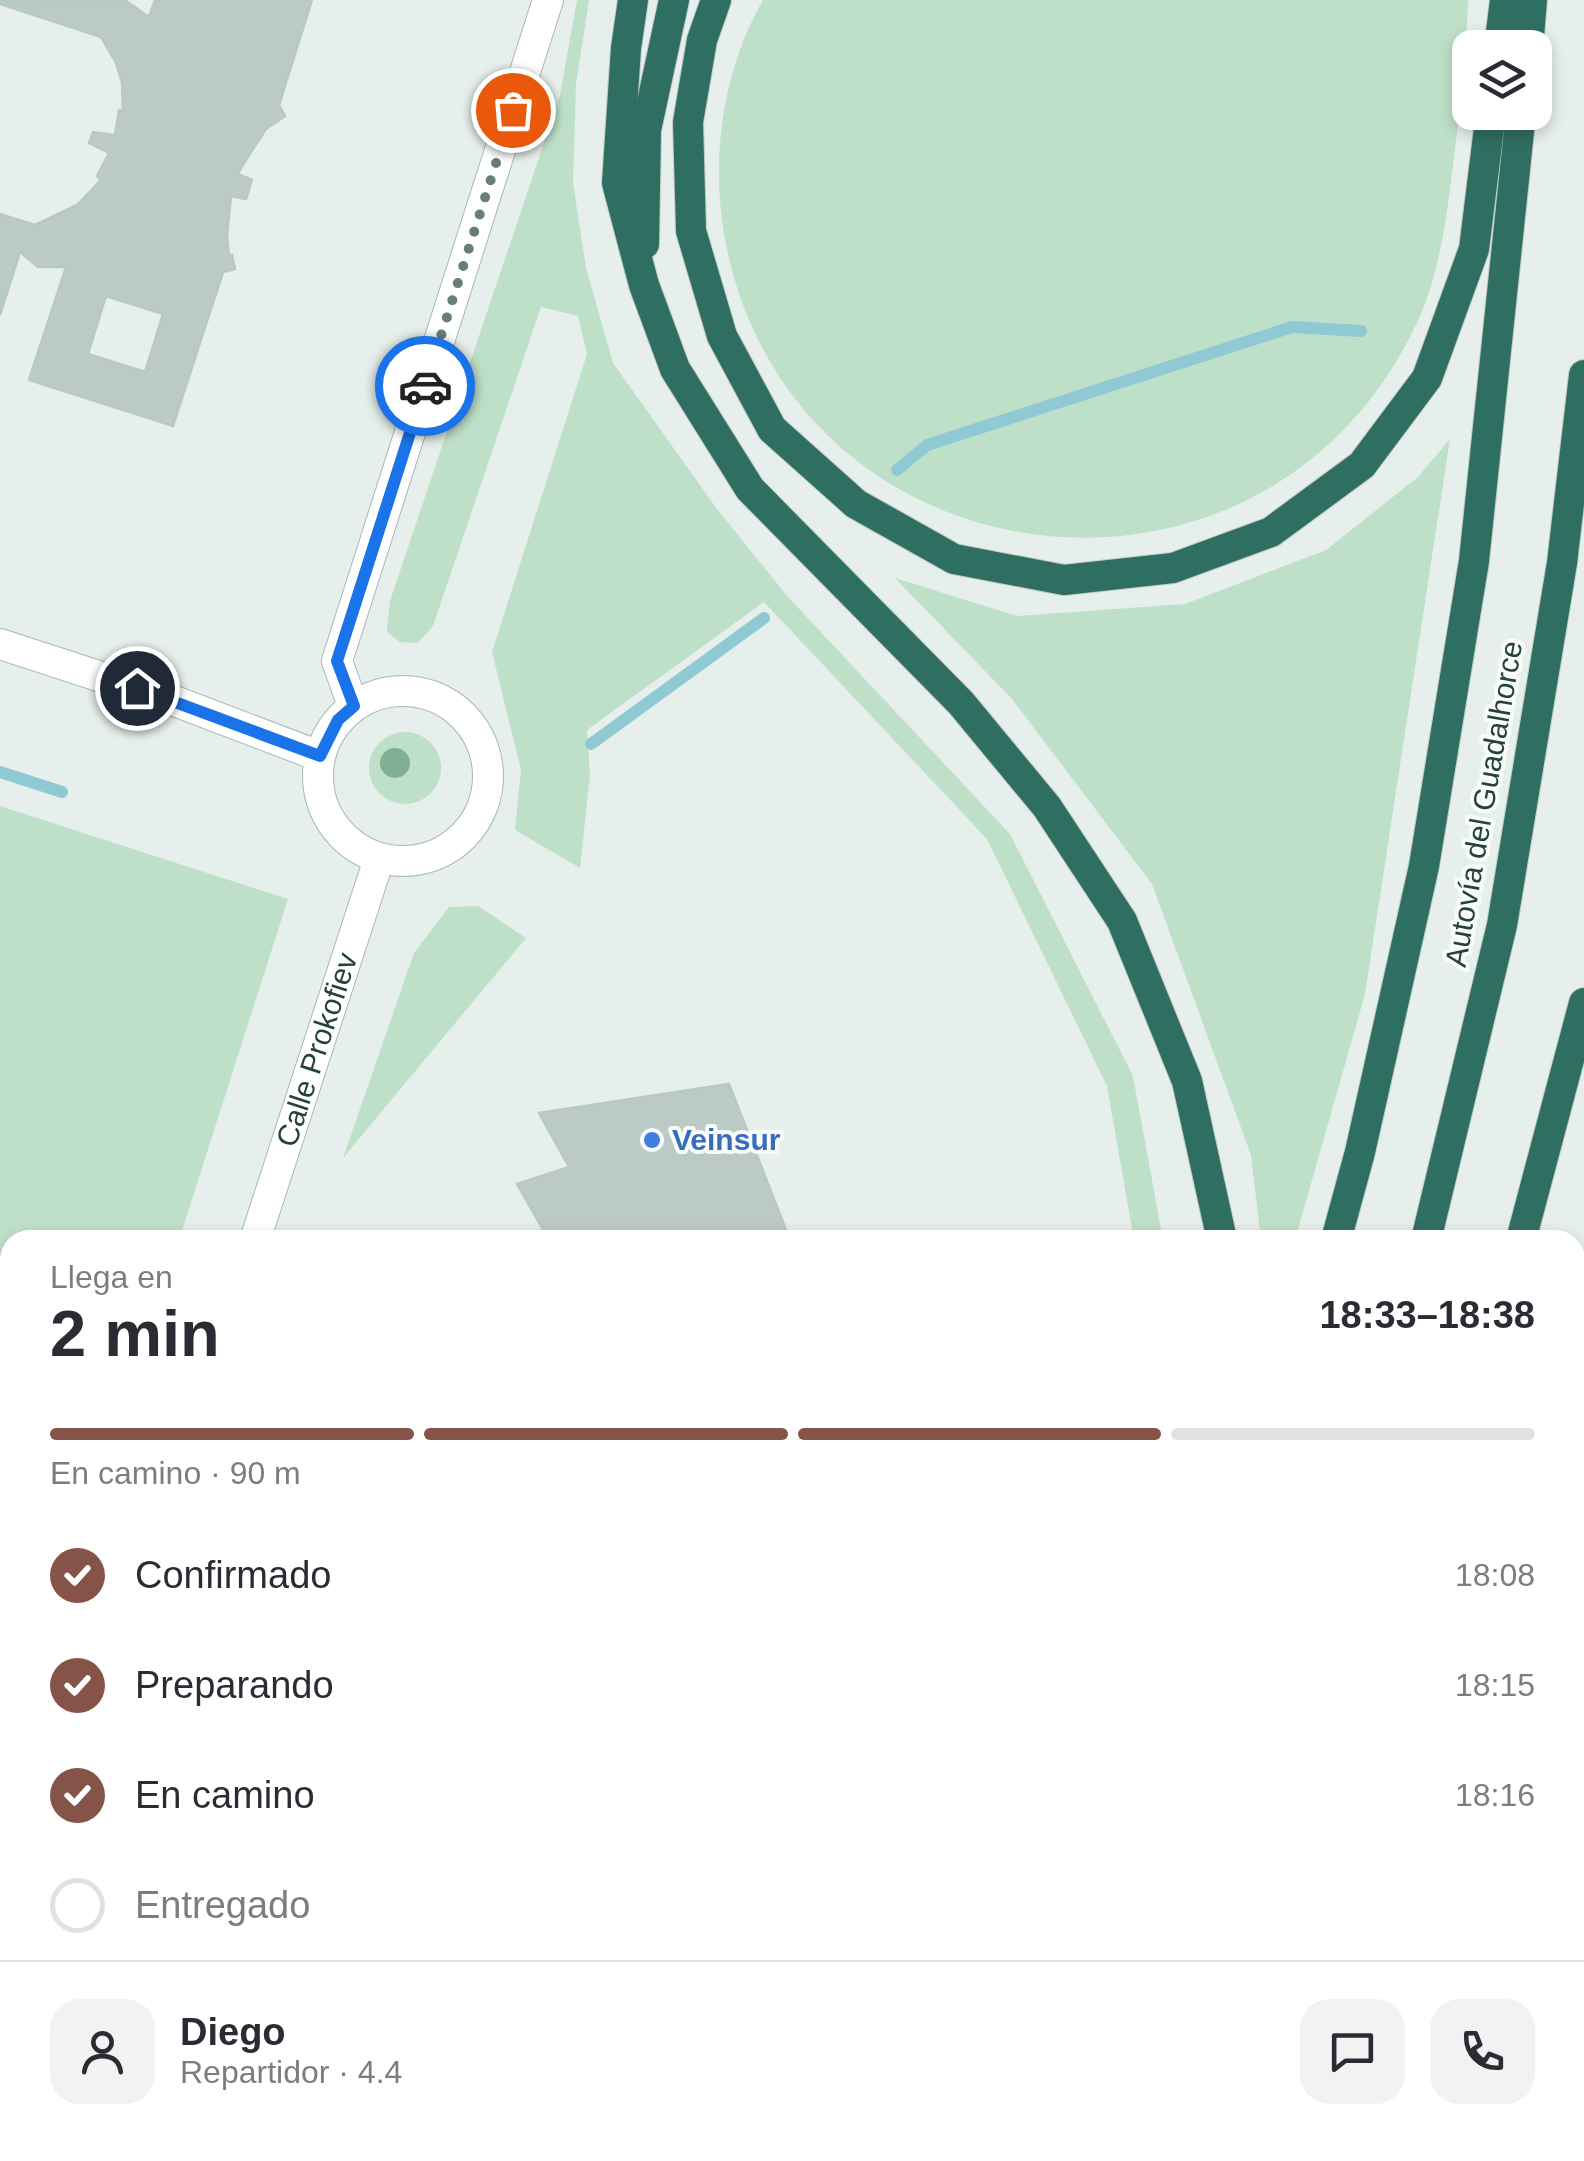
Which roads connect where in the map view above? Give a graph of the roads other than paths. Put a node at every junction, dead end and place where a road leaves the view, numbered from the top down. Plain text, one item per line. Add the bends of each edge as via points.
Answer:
1 (548, 0) edge
2 (634, 0) edge
3 (674, 0) edge
4 (716, 0) edge
5 (724, 0) edge
6 (1505, 0) edge
7 (1532, 0) edge
8 (1501, 30) edge
9 (1530, 30) edge
10 (702, 40) junction
11 (1489, 130) edge
12 (1519, 130) edge
13 (644, 285) junction
14 (1584, 375) edge
15 (0, 644) edge
16 (354, 706) junction
17 (320, 756) junction
18 (379, 859) junction
19 (1584, 1003) edge
20 (258, 1230) edge
21 (1220, 1230) edge
22 (1339, 1230) edge
23 (1428, 1230) edge
24 (1524, 1230) edge

1 - 16 street via 337,661
2 - 13 highway via 617,183
3 - 13 highway via 646,130
4 - 10 highway
5 - 10 highway
6 - 8 highway
7 - 9 highway
10 - 11 highway via 688,122 691,231 722,336 772,429 856,504 954,558 1064,580 1173,568 1271,532 1362,465 1427,378 1474,249
12 - 22 highway via 1468,599 1424,866
13 - 21 highway via 675,369 750,488 961,704 1047,807 1122,921 1187,1080
14 - 23 highway, Autovía del Guadalhorce via 1562,563 1502,925
15 - 17 street
16 - 17 street via 338,720
16 - 18 street via 379,693 436,696 460,711 487,760 484,803 462,839 437,856
17 - 18 street via 323,808 355,848
18 - 20 street, Calle Prokofiev
19 - 24 highway

